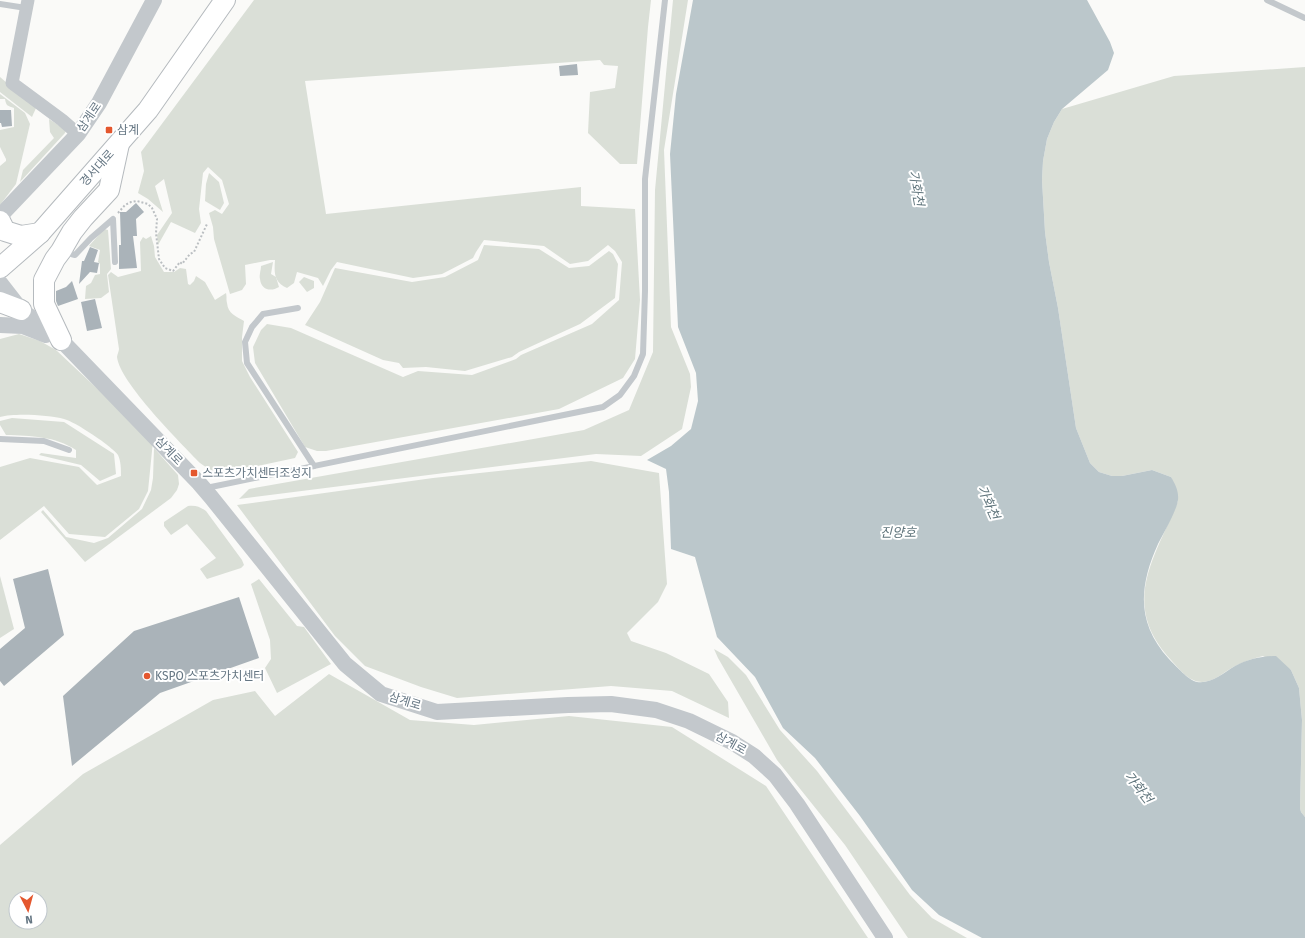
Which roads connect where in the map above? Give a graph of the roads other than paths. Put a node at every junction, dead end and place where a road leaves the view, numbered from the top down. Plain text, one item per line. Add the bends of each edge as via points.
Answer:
1 (154, 0) edge
2 (225, 0) edge
3 (665, 0) edge
4 (1267, 0) edge
5 (0, 4) edge
6 (27, 4) edge
7 (1305, 18) edge
8 (78, 134) junction
9 (119, 143) junction
10 (0, 216) edge
11 (0, 221) edge
12 (40, 233) junction
13 (61, 251) junction
14 (115, 262) dead end
15 (0, 268) edge
16 (0, 283) edge
17 (0, 302) edge
18 (298, 308) dead end
19 (21, 310) junction
20 (0, 325) edge
21 (61, 340) junction
22 (0, 439) edge
23 (69, 450) dead end
24 (314, 466) junction
25 (204, 488) junction
26 (885, 938) edge

1 - 8 street, 삼계로 via 99,104
2 - 9 main road, 경서대로 via 148,110
3 - 24 lane via 646,179 643,354 634,376 620,395 603,407
4 - 7 lane
5 - 6 lane
6 - 8 street via 12,83
8 - 10 street, 삼계로
9 - 12 main road, 경서대로
9 - 13 main road via 109,190 83,218
11 - 12 main road via 5,231 21,236
12 - 15 main road, 경서대로
13 - 14 lane via 75,255 113,219
13 - 21 main road via 44,280 44,304
16 - 19 street, 삼계로
17 - 19 main road
18 - 24 lane via 263,314 252,327 245,342 247,364
19 - 21 street, 삼계로
20 - 21 street via 23,326
21 - 25 street, 삼계로
22 - 23 lane via 44,442
24 - 25 lane
25 - 26 street, 삼계로 via 345,664 381,694 437,712 611,704 656,710 689,721 754,756 775,775 797,804

